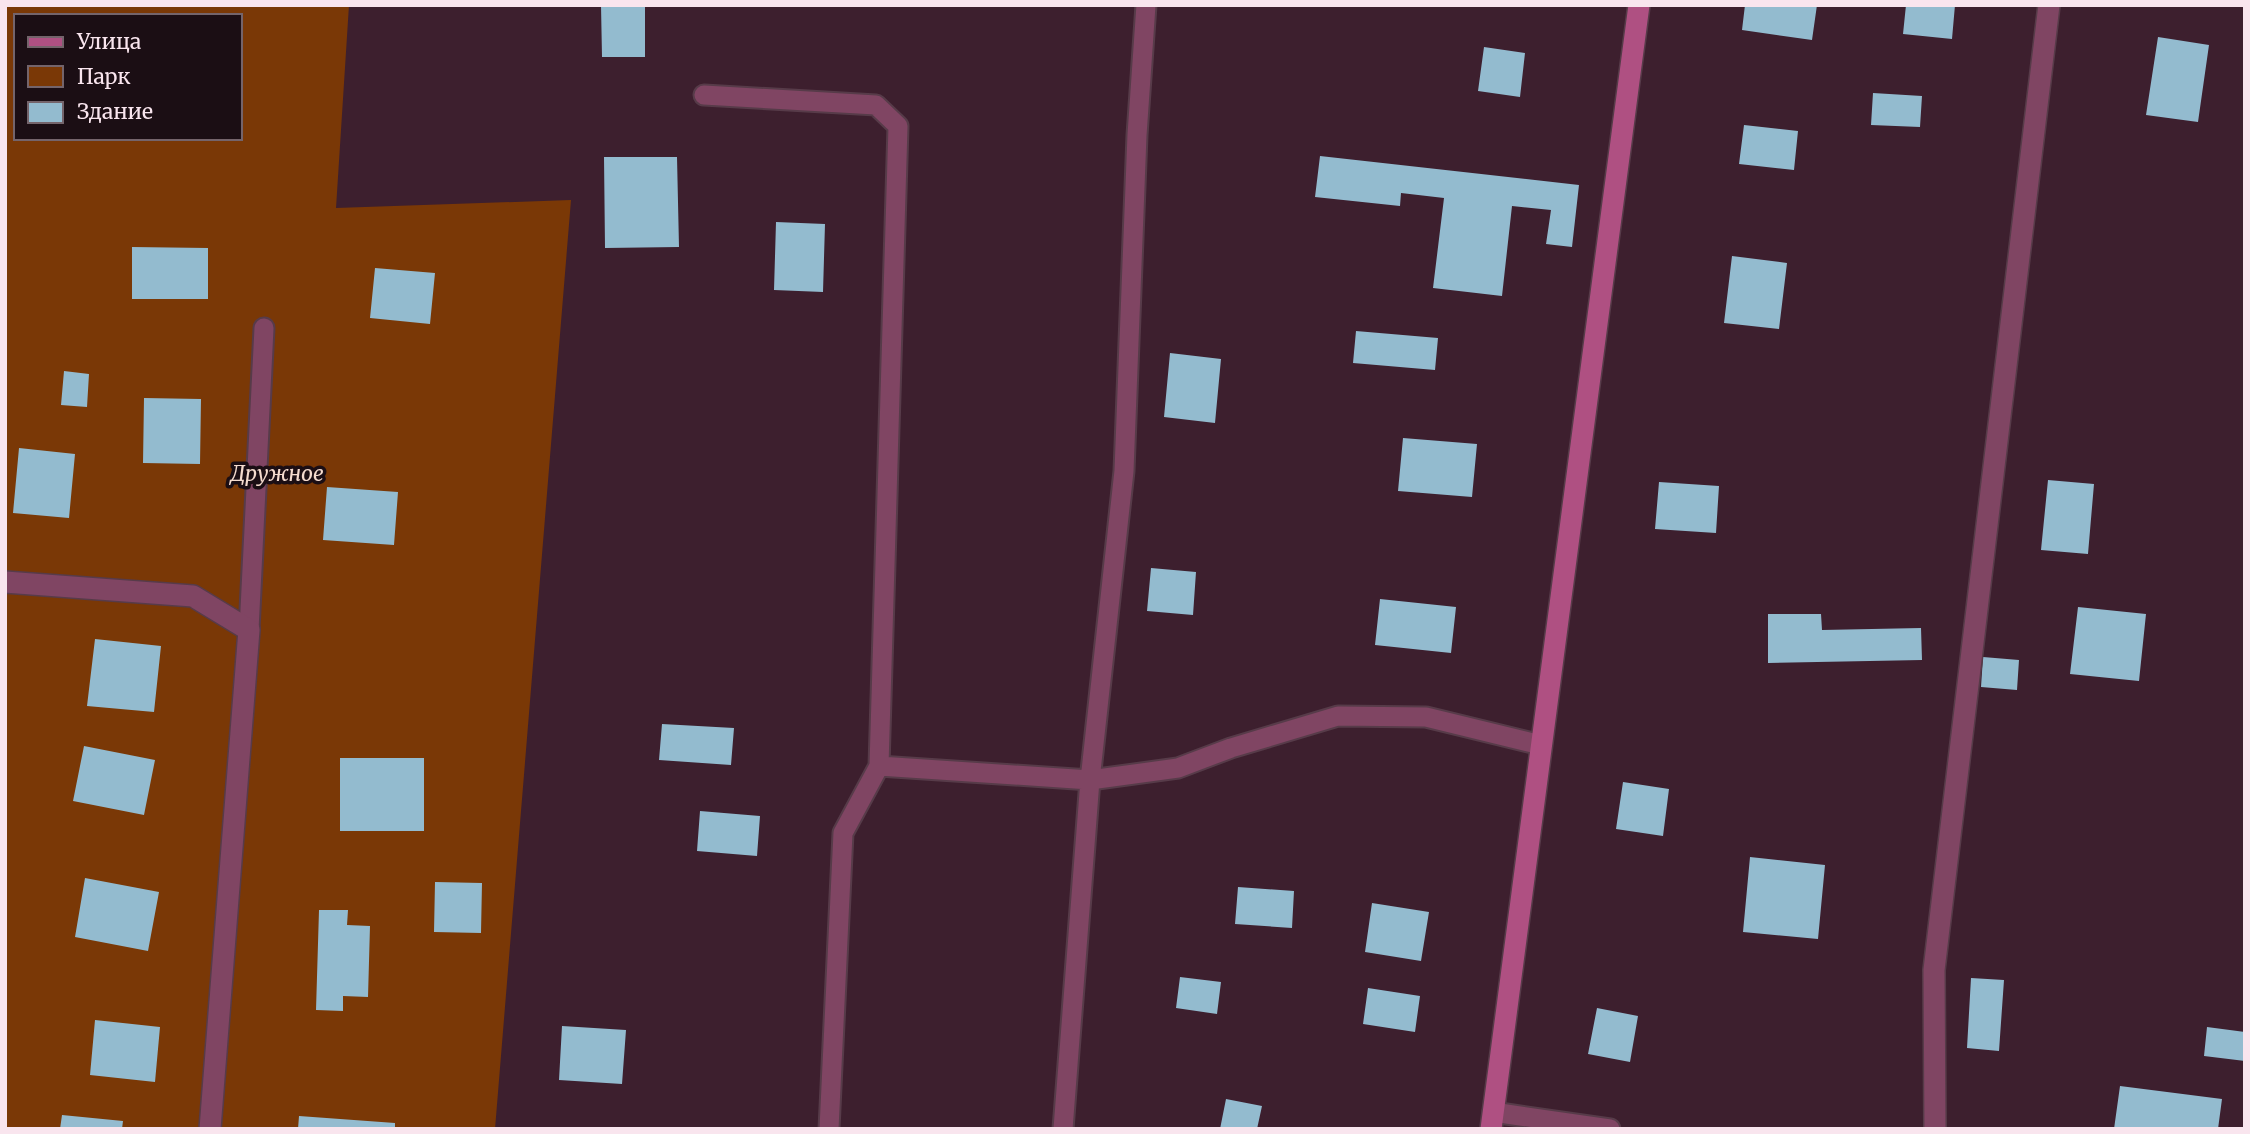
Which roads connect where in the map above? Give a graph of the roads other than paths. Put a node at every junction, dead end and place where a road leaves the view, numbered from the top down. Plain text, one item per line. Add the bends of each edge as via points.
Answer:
1 (1146, 5) edge
2 (1639, 5) edge
3 (2049, 5) edge
4 (704, 95) dead end
5 (264, 328) dead end
6 (5, 582) edge
7 (249, 630) junction
8 (1541, 745) junction
9 (879, 766) junction
10 (1090, 780) junction
11 (1492, 1121) edge
12 (210, 1129) edge
13 (830, 1129) edge
14 (1063, 1129) edge
15 (1610, 1129) edge
16 (1935, 1129) edge

1 - 10 lane via 1124,471
2 - 8 street
3 - 16 street via 1934,970
4 - 9 lane via 876,105 898,126
5 - 7 lane
6 - 7 street via 193,596
7 - 12 street
8 - 10 lane via 1426,717 1338,716 1178,768
8 - 11 street
9 - 10 lane
9 - 13 lane via 843,833
10 - 14 lane
11 - 15 lane

